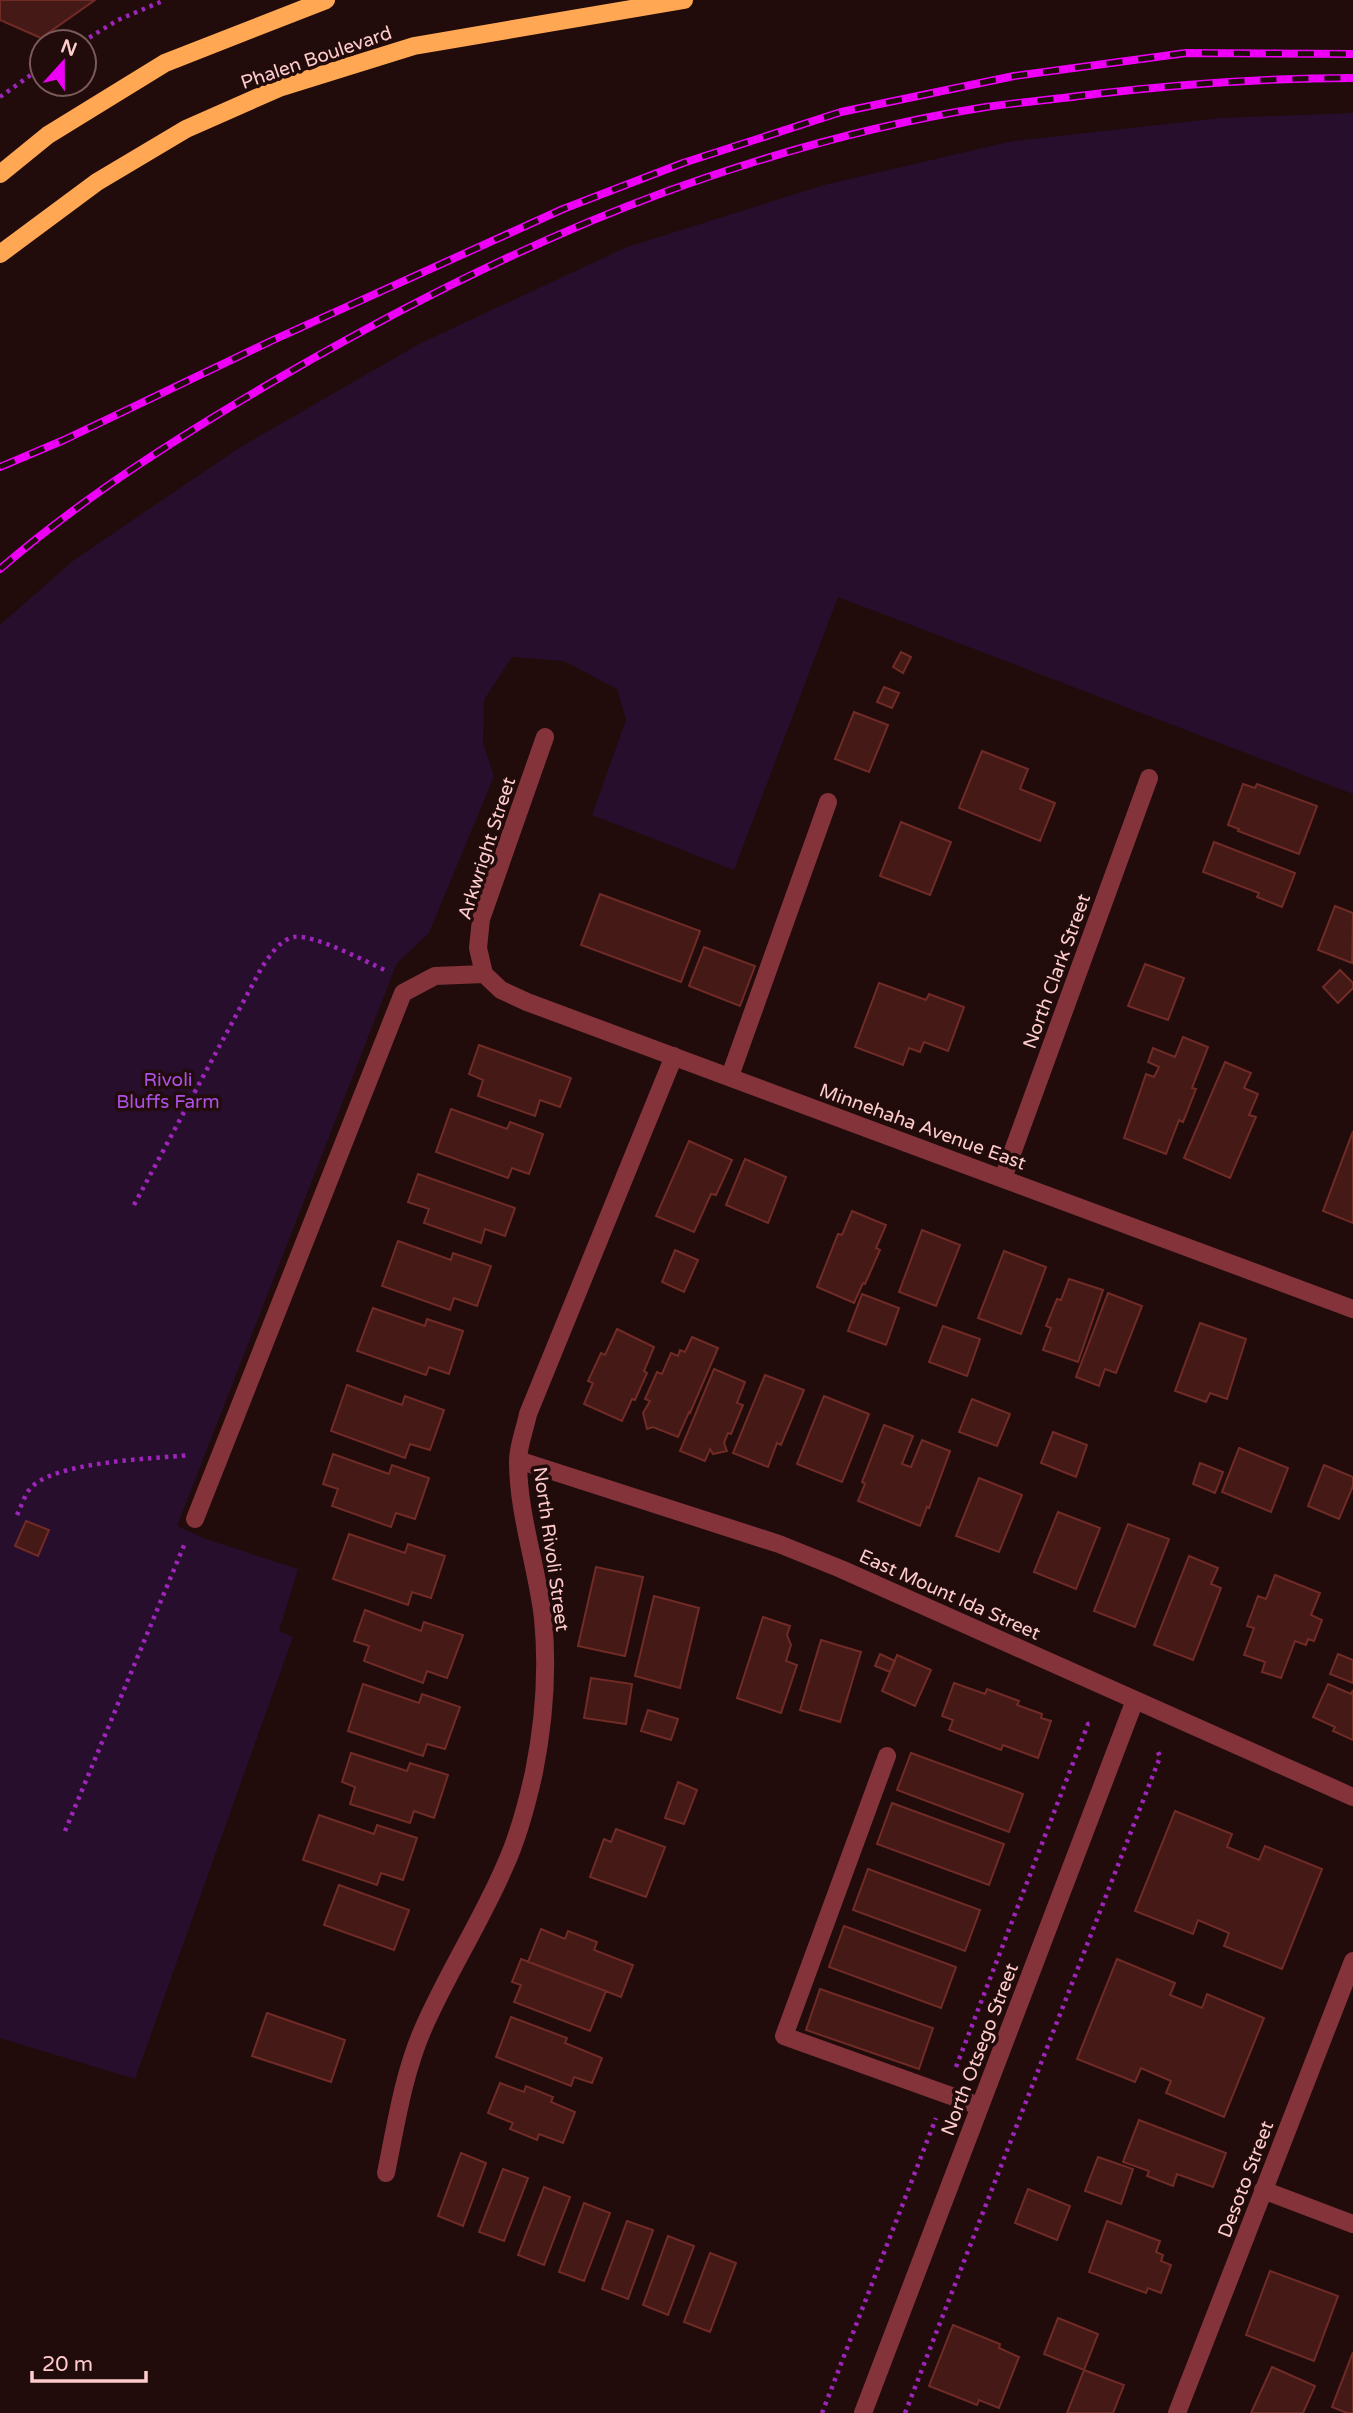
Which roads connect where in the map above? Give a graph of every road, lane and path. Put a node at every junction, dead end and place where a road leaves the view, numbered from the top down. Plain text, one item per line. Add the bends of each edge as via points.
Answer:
1 (166, 0) edge
2 (326, 0) edge
3 (684, 0) edge
4 (98, 32) edge
5 (28, 77) edge
6 (0, 97) edge
7 (0, 174) edge
8 (0, 254) edge
9 (545, 737) dead end
10 (1149, 778) dead end
11 (828, 802) dead end
12 (484, 974) junction
13 (419, 985) junction
14 (674, 1056) junction
15 (730, 1076) junction
16 (1003, 1178) junction
17 (134, 1205) dead end
18 (1353, 1308) edge
19 (222, 1451) junction
20 (518, 1460) junction
21 (18, 1515) dead end
22 (195, 1519) joint
23 (1135, 1700) junction
24 (1158, 1752) dead end
25 (887, 1756) dead end
26 (1353, 1797) edge
27 (65, 1831) dead end
28 (1353, 1961) edge
29 (979, 2106) junction
30 (386, 2173) dead end
31 (1263, 2190) junction
32 (1353, 2224) edge
33 (863, 2413) edge
34 (905, 2413) edge
35 (1177, 2413) edge

1 - 4 path
2 - 7 main road via 165,63 48,135
3 - 8 main road, Phalen Boulevard via 414,46 279,88 175,135 97,182
5 - 6 path
9 - 12 street, Arkwright Street via 481,919 478,948
10 - 16 street, North Clark Street
11 - 15 street
12 - 13 street via 435,976
12 - 14 street, Minnehaha Avenue East via 501,990 527,1002
13 - 17 path via 312,939 292,937 275,948
13 - 19 street via 403,993
14 - 15 street, Minnehaha Avenue East
14 - 20 street, North Rivoli Street via 528,1414
15 - 16 street, Minnehaha Avenue East
16 - 18 street, Minnehaha Avenue East
19 - 21 path via 52,1473 29,1490
19 - 22 street
20 - 23 street, East Mount Ida Street via 779,1544
20 - 30 street, North Rivoli Street via 543,1619 542,1725 534,1773 504,1868 422,2032 407,2073
22 - 27 path
23 - 26 street, East Mount Ida Street
23 - 29 street, North Otsego Street
24 - 34 path via 1160,1757
25 - 29 street via 784,2036
28 - 31 street, Desoto Street
29 - 33 street, North Otsego Street
31 - 32 street
31 - 35 street, Desoto Street

